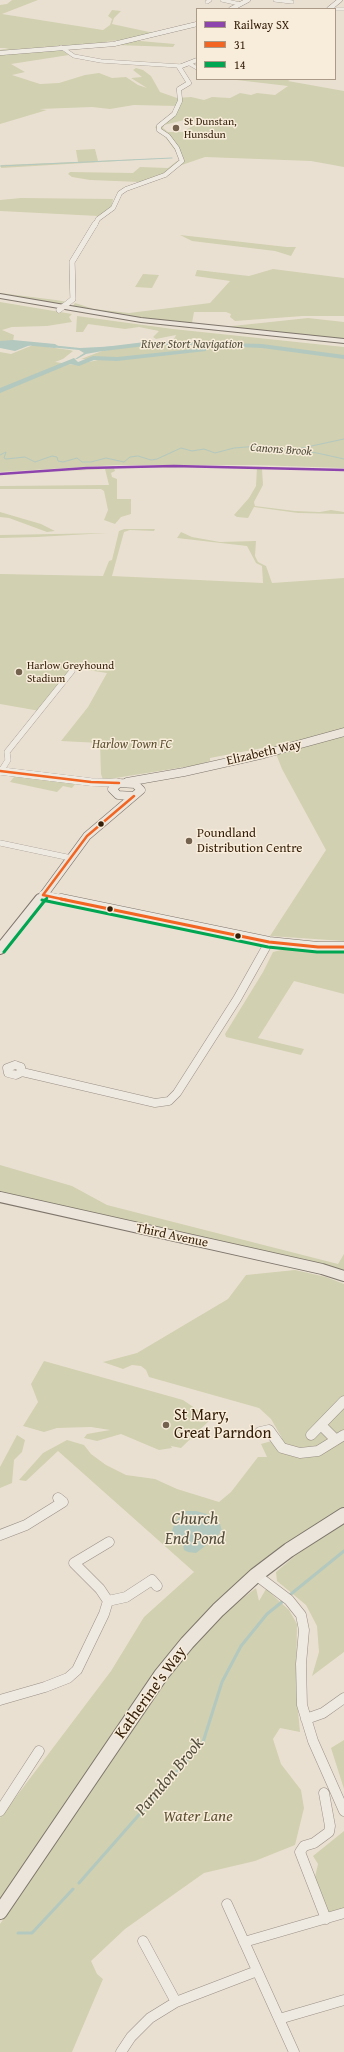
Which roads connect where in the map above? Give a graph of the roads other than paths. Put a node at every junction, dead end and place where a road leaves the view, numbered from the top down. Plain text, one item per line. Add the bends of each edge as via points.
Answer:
1 (222, 0) edge
2 (248, 0) edge
3 (275, 0) edge
4 (285, 0) edge
5 (340, 1) edge
6 (292, 2) dead end
7 (344, 2) edge
8 (240, 4) junction
9 (233, 8) edge
10 (330, 8) edge
11 (196, 24) edge
12 (62, 47) junction
13 (0, 53) edge
14 (196, 60) edge
15 (190, 64) dead end
16 (180, 66) junction
17 (196, 67) edge
18 (0, 296) edge
19 (0, 299) edge
20 (63, 307) junction
21 (344, 341) edge
22 (344, 344) edge
23 (72, 671) dead end
24 (342, 734) edge
25 (0, 771) edge
26 (184, 772) junction
27 (91, 782) junction
28 (123, 783) junction
29 (140, 788) junction
30 (115, 793) junction
31 (134, 796) junction
32 (117, 808) junction
33 (0, 843) edge
34 (71, 858) junction
35 (43, 894) junction
36 (269, 942) junction
37 (344, 947) edge
38 (0, 949) edge
39 (0, 1064) edge
40 (5, 1069) edge
41 (0, 1197) edge
42 (344, 1276) edge
43 (344, 1401) edge
44 (321, 1425) junction
45 (260, 1432) dead end
46 (311, 1435) dead end
47 (340, 1437) edge
48 (58, 1498) dead end
49 (344, 1515) edge
50 (0, 1535) edge
51 (109, 1542) dead end
52 (256, 1575) junction
53 (157, 1586) dead end
54 (108, 1601) junction
55 (344, 1698) edge
56 (0, 1700) edge
57 (306, 1719) junction
58 (39, 1752) dead end
59 (324, 1793) dead end
60 (0, 1811) edge
61 (344, 1811) edge
62 (227, 1904) dead end
63 (0, 1912) edge
64 (344, 1913) edge
65 (326, 1918) junction
66 (143, 1940) dead end
67 (244, 1942) junction
68 (257, 1971) junction
69 (344, 2000) edge
70 (176, 2002) junction
71 (279, 2019) junction
72 (121, 2052) edge
73 (294, 2052) edge

1 - 8 street
2 - 8 street
3 - 4 street
4 - 6 street
5 - 7 street
5 - 10 street
8 - 9 street
11 - 12 street via 114,44
12 - 13 street
12 - 16 street via 74,56 98,60
14 - 16 street
15 - 17 street
16 - 20 street via 179,69 190,82 179,89 180,101 177,110 170,119 159,126 159,130 168,136 177,148 182,161 165,175 120,193 113,208 98,219 72,262 73,298
18 - 20 highway
19 - 20 highway
20 - 21 highway via 169,323
20 - 22 highway via 157,325
23 - 25 street via 7,752 8,760
24 - 26 main road, Elizabeth Way
25 - 27 street
26 - 28 main road, Elizabeth Way
26 - 29 main road, Elizabeth Way
27 - 28 street
27 - 30 street
28 - 29 main road via 135,784
28 - 30 main road via 113,787
29 - 31 main road via 140,792
30 - 31 main road
30 - 32 main road via 119,801
31 - 32 main road
32 - 34 main road via 87,836
33 - 34 street
34 - 35 main road
35 - 36 street
35 - 38 main road
36 - 37 street
36 - 40 street via 237,999 177,1094 169,1101 155,1103 22,1072 23,1068 20,1066
39 - 40 street
41 - 42 main road, Third Avenue
43 - 44 street
44 - 46 street
44 - 47 street via 326,1432
45 - 47 street via 269,1430 282,1448 300,1452 318,1451
48 - 50 street via 63,1502 26,1525
49 - 52 main road, Katherine's Way
51 - 54 street via 74,1564 100,1589
52 - 57 street via 289,1600 301,1616 304,1630 301,1691
52 - 63 main road, Katherine's Way via 218,1610 161,1675
53 - 54 street via 152,1580 126,1597
54 - 56 street via 77,1670 68,1678 45,1687
55 - 57 street via 323,1713
57 - 61 street
58 - 60 street
59 - 65 street via 329,1832 304,1846 300,1852
62 - 67 street
64 - 65 street
65 - 67 street
66 - 70 street
67 - 68 street
68 - 70 street
68 - 71 street
69 - 71 street
70 - 72 street via 150,2018 130,2037
71 - 73 street

